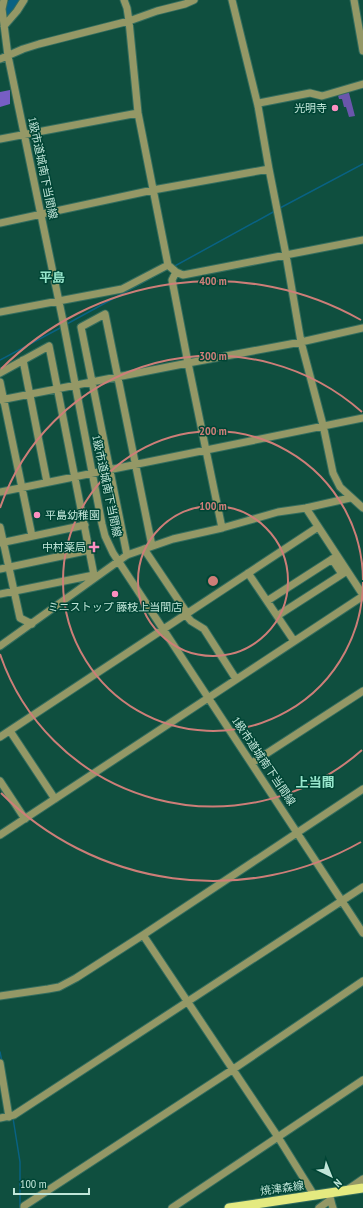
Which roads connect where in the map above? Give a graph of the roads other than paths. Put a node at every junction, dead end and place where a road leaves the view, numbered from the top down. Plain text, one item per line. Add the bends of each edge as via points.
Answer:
1 (4, 0) edge
2 (24, 0) edge
3 (124, 0) edge
4 (194, 0) edge
5 (232, 0) edge
6 (354, 0) edge
7 (129, 21) junction
8 (4, 25) junction
9 (363, 51) edge
10 (8, 56) junction
11 (0, 59) edge
12 (363, 84) edge
13 (258, 106) junction
14 (138, 113) junction
15 (25, 135) junction
16 (0, 139) edge
17 (269, 169) junction
18 (152, 190) junction
19 (41, 215) junction
20 (0, 223) edge
21 (363, 240) edge
22 (286, 255) junction
23 (168, 265) junction
24 (176, 272) junction
25 (59, 301) junction
26 (0, 312) edge
27 (363, 328) edge
28 (301, 342) junction
29 (23, 360) junction
30 (188, 363) junction
31 (0, 373) edge
32 (117, 376) junction
33 (92, 381) junction
34 (0, 382) edge
35 (75, 384) junction
36 (58, 388) junction
37 (30, 394) junction
38 (2, 400) edge
39 (363, 418) edge
40 (323, 425) junction
41 (206, 450) junction
42 (136, 464) junction
43 (110, 470) junction
44 (93, 473) junction
45 (76, 477) junction
46 (47, 482) junction
47 (22, 487) junction
48 (0, 492) edge
49 (350, 498) junction
50 (363, 507) edge
51 (306, 508) junction
52 (85, 525) junction
53 (0, 527) edge
54 (318, 527) junction
55 (222, 528) junction
56 (32, 536) junction
57 (2, 543) edge
58 (152, 546) junction
59 (144, 549) junction
60 (90, 550) junction
61 (127, 555) junction
62 (335, 558) junction
63 (118, 561) junction
64 (8, 567) junction
65 (0, 569) edge
66 (344, 572) junction
67 (248, 573) junction
68 (95, 576) junction
69 (14, 592) junction
70 (0, 594) edge
71 (363, 596) edge
72 (267, 601) junction
73 (186, 613) junction
74 (277, 616) junction
75 (32, 624) junction
76 (163, 629) junction
77 (294, 641) junction
78 (0, 646) edge
79 (236, 679) junction
80 (363, 691) edge
81 (208, 697) junction
82 (10, 731) junction
83 (0, 737) edge
84 (252, 763) junction
85 (0, 781) edge
86 (363, 789) edge
87 (55, 799) junction
88 (25, 819) junction
89 (297, 832) junction
90 (0, 835) edge
91 (363, 886) edge
92 (342, 900) junction
93 (363, 933) edge
94 (143, 935) junction
95 (363, 981) edge
96 (0, 996) edge
97 (187, 1001) junction
98 (0, 1063) edge
99 (232, 1070) junction
100 (363, 1080) edge
101 (12, 1116) junction
102 (0, 1118) edge
103 (278, 1137) junction
104 (363, 1179) edge
105 (363, 1188) edge
106 (345, 1191) junction
107 (314, 1195) junction
108 (331, 1202) edge
109 (24, 1208) edge
110 (172, 1208) edge
111 (229, 1208) edge
112 (319, 1208) edge

1 - 8 street, 1級市道城南下当間線
2 - 8 street
3 - 7 street
4 - 7 street
5 - 13 street
6 - 9 street
7 - 10 street via 39,44
7 - 14 street
8 - 10 street, 1級市道城南下当間線
10 - 11 street
10 - 15 street, 1級市道城南下当間線
12 - 13 street via 322,96 310,93 259,103
13 - 17 street
14 - 15 street
14 - 18 street
15 - 16 street
15 - 19 street, 1級市道城南下当間線
17 - 18 street
17 - 22 street
18 - 19 street
18 - 23 street
19 - 20 street
19 - 25 street, 1級市道城南下当間線
21 - 22 street
22 - 24 street via 183,275
22 - 28 street
23 - 24 street
23 - 25 street via 122,289
24 - 30 street via 172,280
25 - 26 street
25 - 35 street, 1級市道城南下当間線
27 - 28 street
28 - 30 street
28 - 40 street
29 - 31 street
29 - 36 street via 49,346
29 - 37 street
30 - 32 street
30 - 41 street
32 - 33 street
32 - 33 street via 106,314 81,327
32 - 42 street
33 - 35 street
33 - 43 street
34 - 38 street
35 - 36 street
35 - 44 street, 1級市道城南下当間線
36 - 37 street
36 - 45 street
37 - 38 street
37 - 46 street
38 - 47 street
39 - 40 street
40 - 41 street
40 - 49 street via 333,474
41 - 42 street
41 - 55 street
42 - 43 street
42 - 58 street
43 - 44 street
43 - 61 street
44 - 45 street
44 - 63 street, 1級市道城南下当間線 via 105,536
45 - 46 street
45 - 52 street
46 - 47 street
47 - 48 street
47 - 56 street
49 - 50 street
49 - 51 street
51 - 54 street
51 - 55 street via 278,512
52 - 56 street
52 - 60 street
53 - 57 street
54 - 62 street
54 - 67 street
55 - 58 street
56 - 57 street
57 - 64 street
58 - 59 street
59 - 61 street
59 - 73 street
60 - 64 street
60 - 68 street
61 - 63 street
62 - 66 street
62 - 72 street
63 - 68 street
63 - 76 street, 1級市道城南下当間線
64 - 65 street
64 - 69 street
66 - 71 street
66 - 74 street
67 - 72 street
67 - 73 street
68 - 69 street
68 - 75 street
69 - 70 street
69 - 75 street via 20,618
71 - 77 street
72 - 74 street
73 - 76 street
73 - 79 street via 191,621 204,629
74 - 77 street
75 - 78 street
76 - 81 street, 1級市道城南下当間線
76 - 82 street
77 - 79 street
79 - 81 street
80 - 84 street
81 - 84 street, 1級市道城南下当間線
81 - 87 street
82 - 83 street
82 - 87 street
84 - 89 street, 1級市道城南下当間線
85 - 88 street
86 - 89 street
87 - 88 street
88 - 90 street
89 - 92 street, 1級市道城南下当間線
89 - 94 street
91 - 92 street
92 - 93 street, 1級市道城南下当間線
92 - 97 street
94 - 96 street via 59,987
94 - 97 street
95 - 99 street
97 - 99 street
97 - 101 street
98 - 101 street
99 - 103 street
99 - 109 street
100 - 103 street
101 - 102 street
103 - 107 street
103 - 110 street
104 - 106 street
105 - 106 main road, 焼津森線
106 - 108 main road, 焼津森線
107 - 108 main road, 焼津森線
107 - 111 main road, 焼津森線
108 - 112 street

